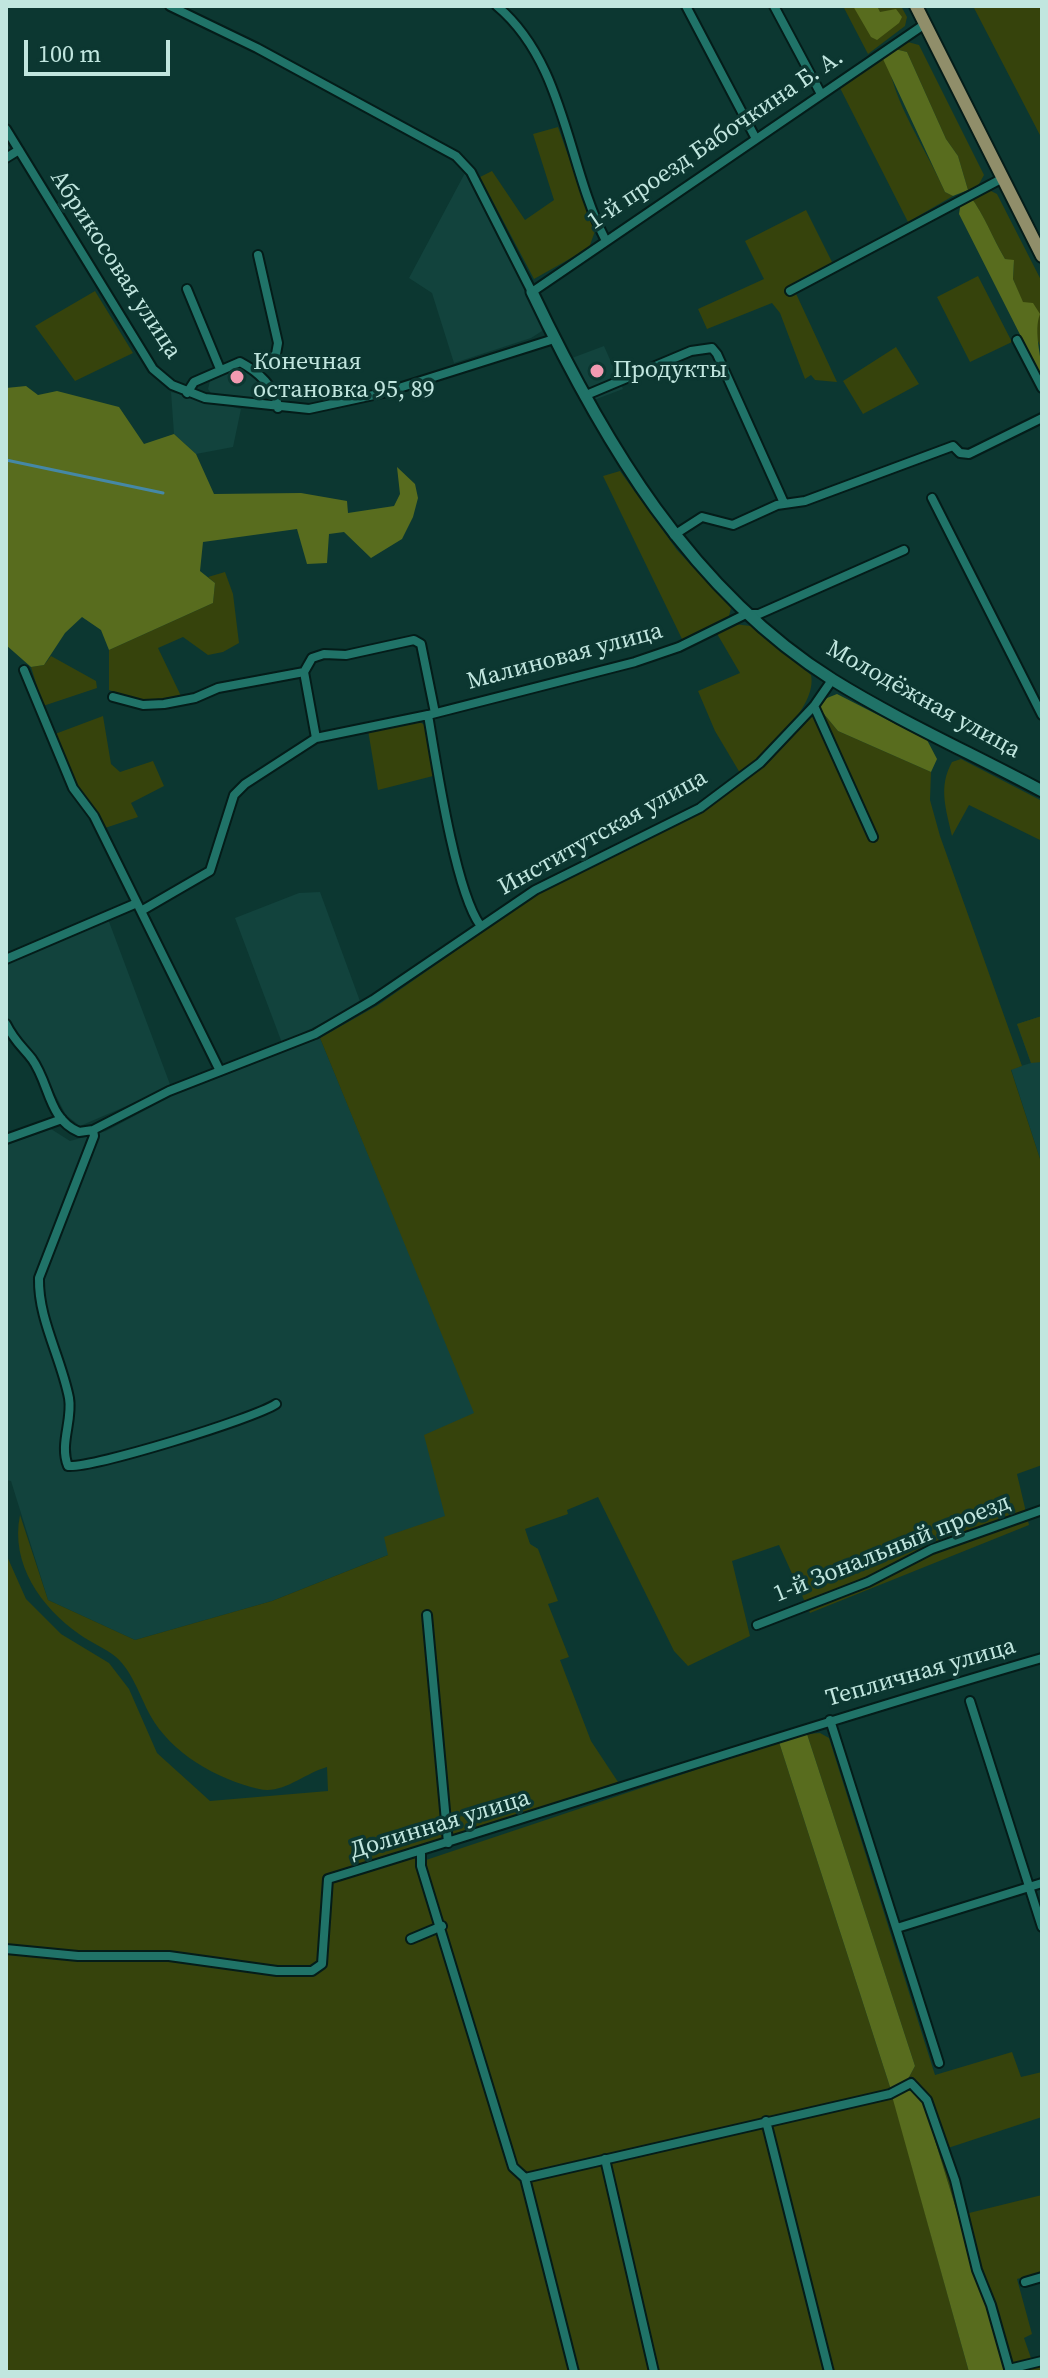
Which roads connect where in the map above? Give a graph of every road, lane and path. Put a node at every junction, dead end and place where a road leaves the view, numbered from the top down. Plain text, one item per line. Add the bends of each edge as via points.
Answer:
1 (170, 6) edge
2 (497, 6) edge
3 (686, 6) edge
4 (774, 6) edge
5 (916, 6) edge
6 (925, 24) junction
7 (821, 94) junction
8 (6, 129) edge
9 (755, 137) junction
10 (19, 150) junction
11 (6, 158) edge
12 (1003, 178) junction
13 (605, 239) junction
14 (258, 255) dead end
15 (1042, 256) edge
16 (187, 289) dead end
17 (790, 291) dead end
18 (532, 292) junction
19 (554, 339) junction
20 (1017, 340) dead end
21 (220, 369) junction
22 (256, 371) junction
23 (1042, 388) edge
24 (187, 393) junction
25 (584, 396) junction
26 (278, 408) junction
27 (1042, 418) edge
28 (932, 498) dead end
29 (784, 503) junction
30 (674, 535) junction
31 (904, 550) dead end
32 (746, 614) junction
33 (24, 670) dead end
34 (304, 672) junction
35 (832, 680) junction
36 (113, 697) dead end
37 (814, 706) junction
38 (432, 714) junction
39 (1042, 715) edge
40 (316, 738) junction
41 (1042, 791) edge
42 (873, 837) dead end
43 (139, 907) junction
44 (480, 925) junction
45 (6, 959) edge
46 (6, 1024) edge
47 (220, 1071) junction
48 (62, 1119) junction
49 (93, 1130) junction
50 (6, 1139) edge
51 (276, 1404) dead end
52 (1042, 1510) edge
53 (427, 1615) dead end
54 (757, 1625) dead end
55 (1042, 1658) edge
56 (970, 1701) dead end
57 (830, 1720) junction
58 (811, 1726) joint
59 (448, 1843) junction
60 (421, 1853) junction
61 (1042, 1883) edge
62 (1029, 1887) junction
63 (442, 1926) junction
64 (1042, 1927) edge
65 (897, 1928) junction
66 (411, 1939) dead end
67 (6, 1949) edge
68 (939, 2063) dead end
69 (766, 2121) junction
70 (605, 2159) junction
71 (525, 2178) junction
72 (1042, 2277) edge
73 (1025, 2282) dead end
74 (1042, 2361) edge
75 (1009, 2371) edge
76 (574, 2372) edge
77 (654, 2372) edge
78 (829, 2372) edge

1 - 18 street, Молодёжная улица via 456,156 471,172
2 - 13 street via 512,19 545,71
3 - 9 street
4 - 7 street
5 - 6 main road
6 - 7 street, 1-й проезд Бабочкина Б. А.
6 - 12 main road
7 - 9 street, 1-й проезд Бабочкина Б. А.
8 - 10 street, Абрикосовая улица
9 - 13 street, 1-й проезд Бабочкина Б. А.
10 - 11 street
10 - 24 street, Абрикосовая улица via 153,369
12 - 15 main road
12 - 17 street
13 - 18 street, 1-й проезд Бабочкина Б. А.
14 - 22 street via 278,343 276,354
16 - 21 street, Абрикосовая улица
18 - 19 street, Молодёжная улица
19 - 25 street, Молодёжная улица
19 - 26 street, Абрикосовая улица via 328,407
20 - 23 street
21 - 22 street via 240,362
21 - 24 street, Абрикосовая улица via 194,382
22 - 26 street via 278,399
24 - 26 street, Абрикосовая улица
25 - 29 street via 691,351 712,348
25 - 30 street, Молодёжная улица
27 - 29 street via 969,454 953,446 805,501
28 - 39 street
29 - 30 street via 733,525 702,517
30 - 32 street, Молодёжная улица
31 - 32 street via 759,614
32 - 35 street, Молодёжная улица
32 - 38 street, Малиновая улица via 635,662
33 - 43 street via 73,788 94,816
34 - 36 street via 164,704
34 - 38 street via 312,658 324,654 346,655 414,640 421,644
34 - 40 street
35 - 37 street, Институтская улица
35 - 41 street, Молодёжная улица
37 - 42 street
37 - 44 street, Институтская улица via 760,763 700,808 535,890
38 - 40 street, Малиновая улица
38 - 44 street via 456,851 471,913
40 - 43 street, Малиновая улица via 234,795 210,871
43 - 45 street, Малиновая улица
43 - 47 street
44 - 47 street, Институтская улица via 315,1034
46 - 48 street via 32,1059
47 - 49 street, Институтская улица
48 - 49 street via 79,1132
48 - 50 street
49 - 51 street via 39,1278 39,1298 70,1401 64,1456 68,1466 131,1453
52 - 54 street, 1-й Зональный проезд via 932,1549 868,1582
53 - 59 street
55 - 57 street, Тепличная улица
56 - 62 street
57 - 58 street, Тепличная улица
57 - 65 street
58 - 59 street, Долинная улица
59 - 60 street, Долинная улица
60 - 63 street
60 - 67 street, Долинная улица via 328,1879 322,1964 312,1971 169,1956
61 - 62 street
62 - 64 street
62 - 65 street
63 - 66 street
63 - 71 street via 513,2167
65 - 68 street
69 - 70 street
69 - 75 street via 890,2094 911,2083 927,2100 955,2180
69 - 78 street
70 - 71 street
70 - 77 street
71 - 76 street
72 - 73 street
74 - 75 street

